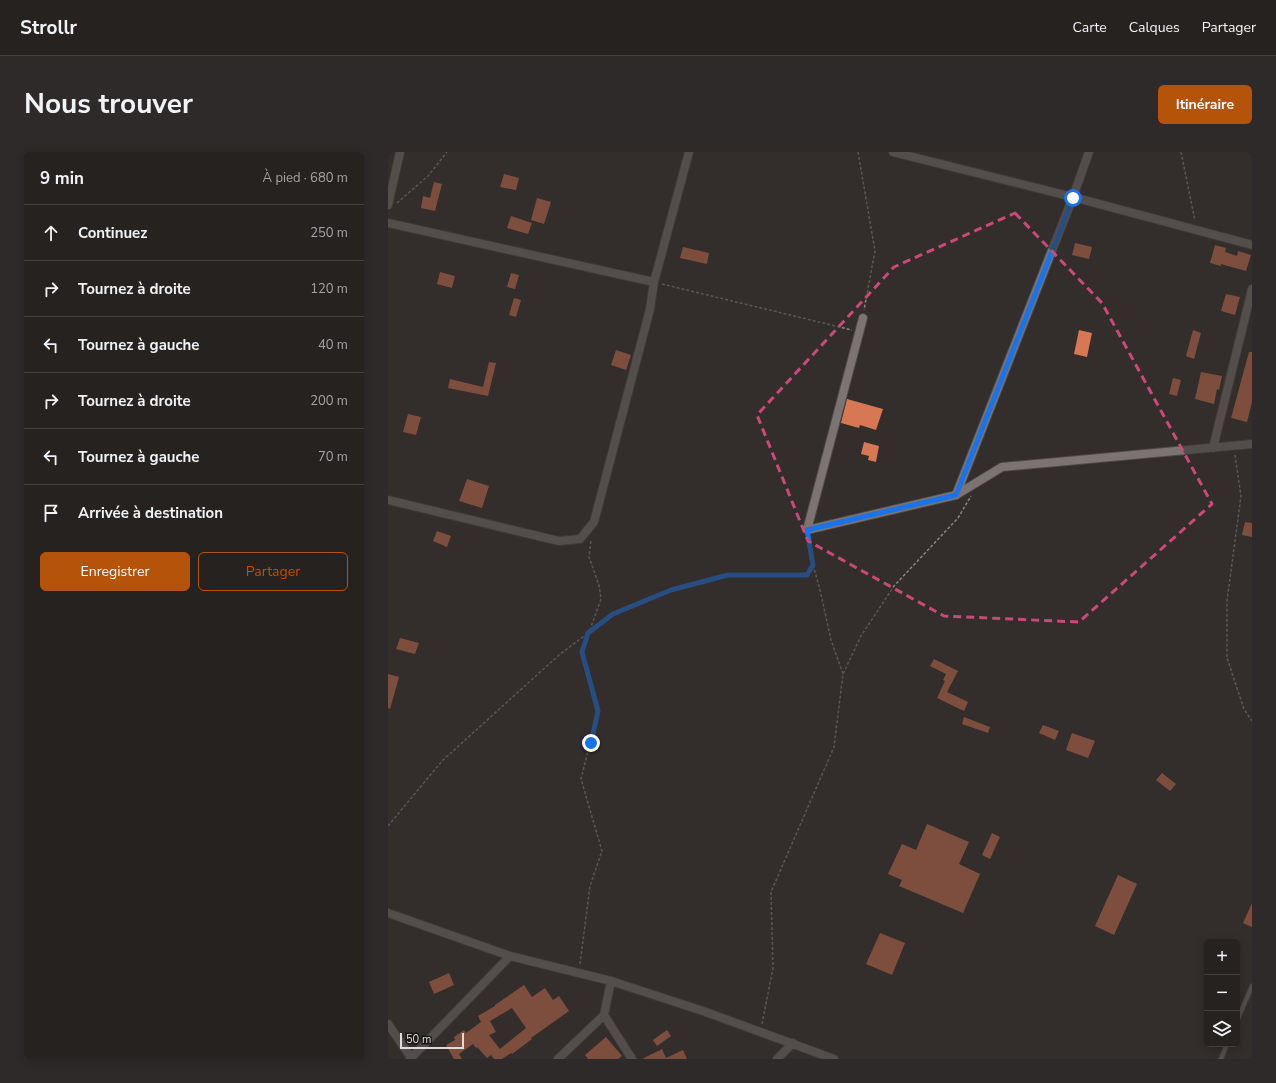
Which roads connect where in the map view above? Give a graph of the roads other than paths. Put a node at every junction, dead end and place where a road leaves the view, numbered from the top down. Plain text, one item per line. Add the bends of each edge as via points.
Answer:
1 (400, 152) edge
2 (689, 152) edge
3 (893, 152) edge
4 (1089, 152) edge
5 (1073, 198) junction
6 (391, 206) edge
7 (388, 223) edge
8 (1252, 245) edge
9 (654, 282) junction
10 (1252, 289) edge
11 (862, 318) road end
12 (1252, 444) edge
13 (1213, 448) junction
14 (956, 495) junction
15 (388, 500) edge
16 (388, 913) edge
17 (510, 956) junction
18 (611, 981) junction
19 (1252, 986) edge
20 (604, 1014) junction
21 (1240, 1014) edge
22 (388, 1024) edge
23 (793, 1043) junction
24 (1226, 1047) edge
25 (815, 1051) junction
26 (411, 1059) edge
27 (558, 1059) edge
28 (632, 1059) edge
29 (778, 1059) edge
30 (819, 1059) edge
31 (834, 1059) edge
32 (1221, 1059) edge

1 - 6 street
2 - 9 street
3 - 5 street
4 - 5 street
5 - 8 street
5 - 14 street
7 - 9 street
9 - 15 street via 650,308 594,522 580,539 559,541
10 - 13 street
11 - 14 street via 807,530
12 - 13 street
13 - 14 street via 1002,467
16 - 17 street
17 - 18 street
17 - 26 street
18 - 20 street
18 - 23 street
19 - 21 lane
20 - 27 street
20 - 28 street
22 - 26 street
23 - 25 street
23 - 29 street
24 - 32 lane
25 - 30 street
25 - 31 street

